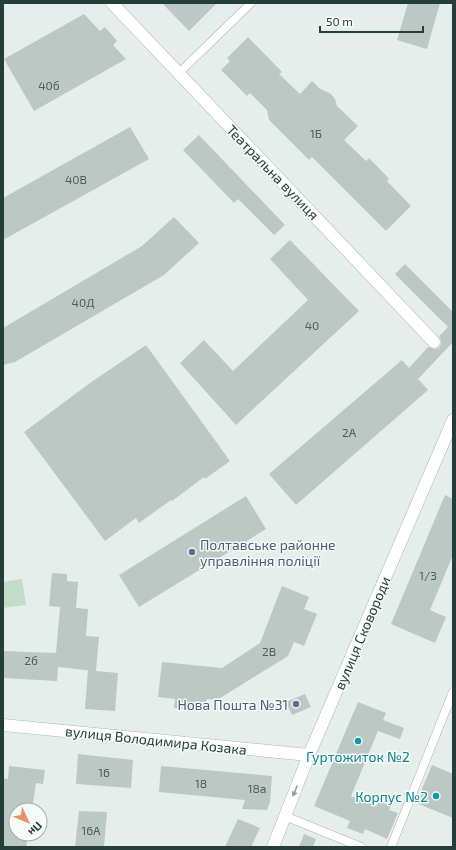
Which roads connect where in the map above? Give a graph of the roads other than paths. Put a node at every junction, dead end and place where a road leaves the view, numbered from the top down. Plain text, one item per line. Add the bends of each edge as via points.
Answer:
1 (112, 3) edge
2 (251, 3) edge
3 (179, 73) junction
4 (434, 342) dead end
5 (453, 420) edge
6 (453, 692) edge
7 (3, 725) edge
8 (309, 755) junction
9 (285, 816) junction
10 (273, 847) edge
11 (361, 847) edge
12 (391, 847) edge

1 - 3 main road, Театральна вулиця
2 - 3 lane
3 - 4 main road, Театральна вулиця
5 - 8 main road, вулиця Сковороди
6 - 12 lane
7 - 8 main road, вулиця Володимира Козака
8 -> 9 main road, вулиця Сковороди
9 - 10 main road, вулиця Сковороди
9 - 11 lane

